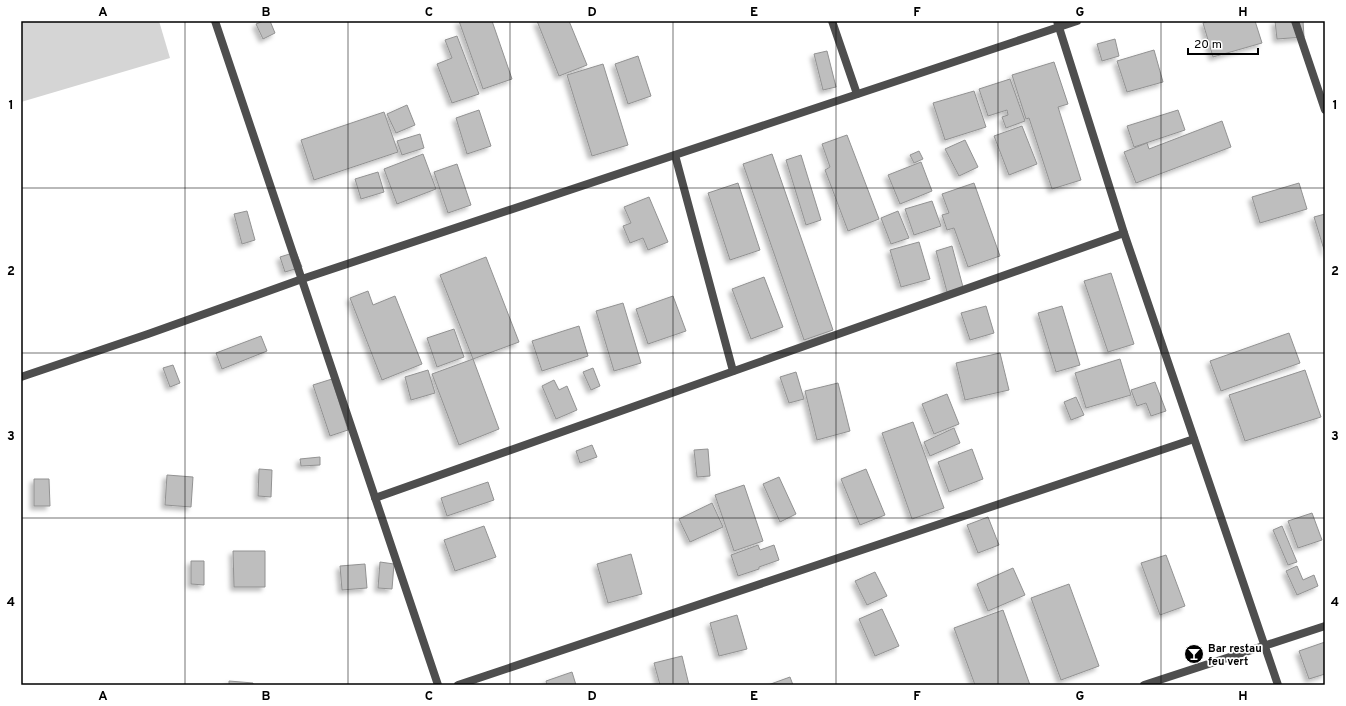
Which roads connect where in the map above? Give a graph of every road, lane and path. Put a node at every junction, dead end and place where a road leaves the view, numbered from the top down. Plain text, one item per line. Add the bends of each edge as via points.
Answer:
1 (214, 21) edge
2 (832, 21) edge
3 (1077, 21) edge
4 (1295, 21) edge
5 (1058, 24) edge
6 (857, 94) junction
7 (1325, 110) edge
8 (675, 155) junction
9 (1124, 232) junction
10 (302, 280) junction
11 (733, 371) junction
12 (21, 377) edge
13 (1194, 439) junction
14 (375, 498) junction
15 (1325, 626) edge
16 (1264, 646) junction
17 (438, 685) edge
18 (458, 685) edge
19 (1144, 685) edge
20 (1278, 685) edge

1 - 10 street
2 - 6 street
3 - 5 street
4 - 7 street
5 - 6 street
5 - 9 street
6 - 8 street
8 - 10 street
8 - 11 street
9 - 11 street
9 - 13 street
10 - 12 street
10 - 14 street
11 - 14 street
13 - 16 street
13 - 18 street
14 - 17 street
15 - 16 street
16 - 19 street
16 - 20 street

